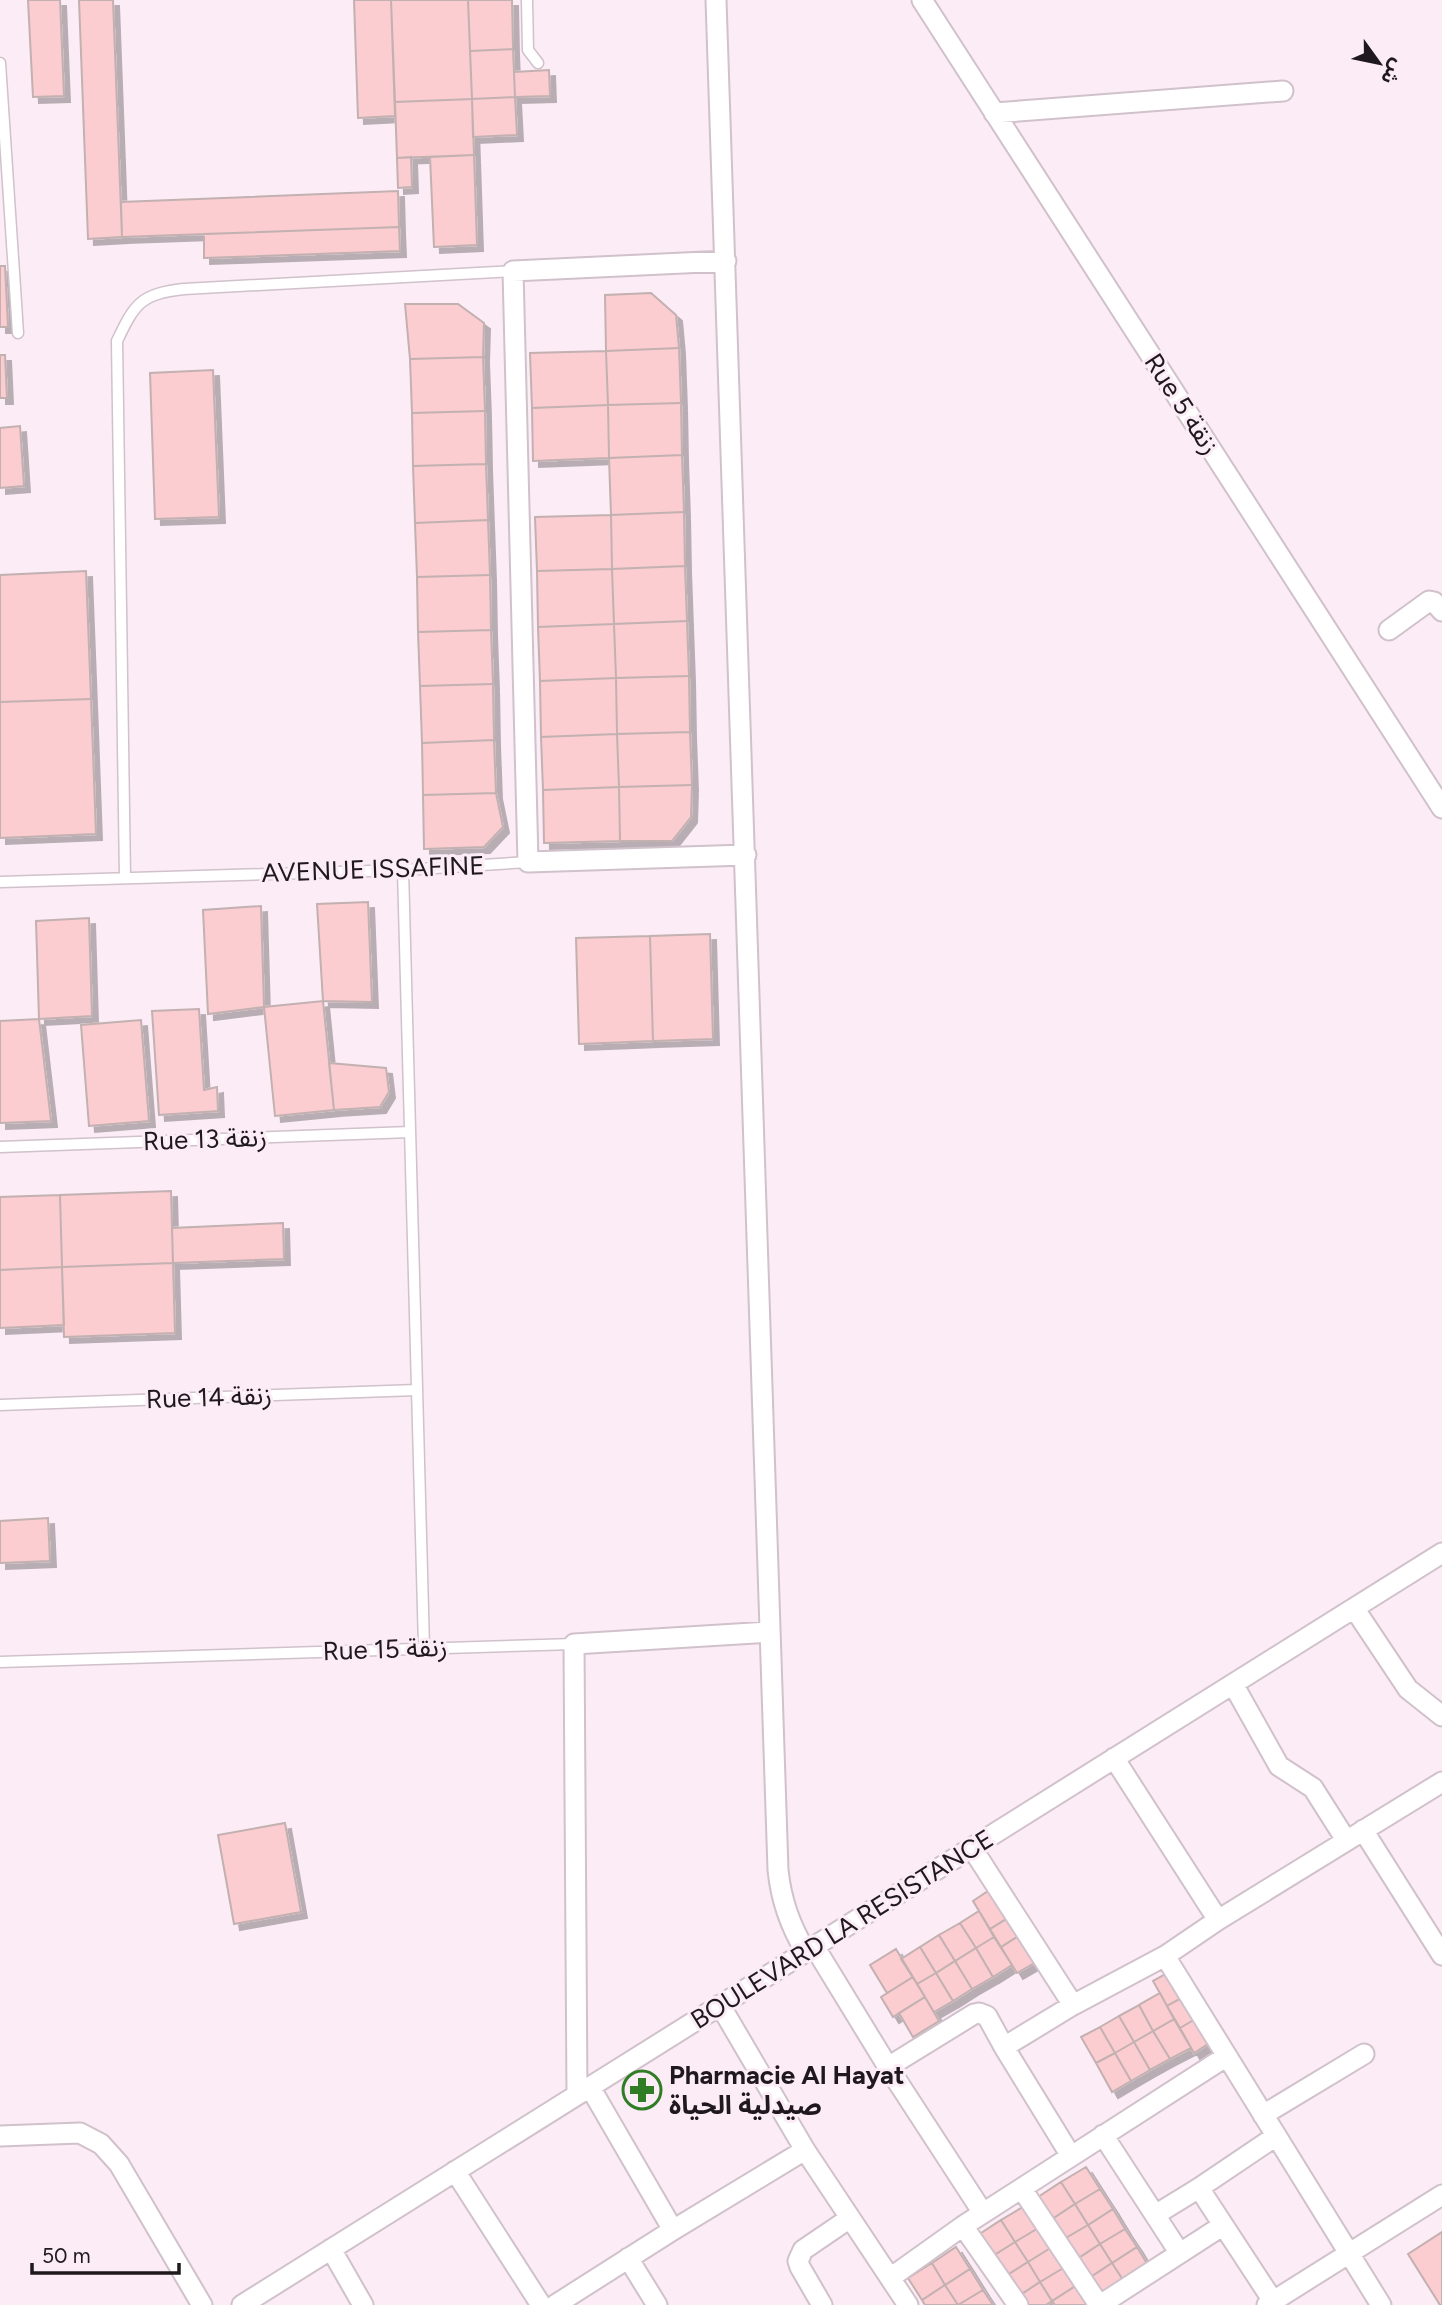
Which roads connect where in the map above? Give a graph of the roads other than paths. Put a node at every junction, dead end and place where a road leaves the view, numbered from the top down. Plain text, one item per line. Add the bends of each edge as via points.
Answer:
1 (527, 0) edge
2 (716, 0) edge
3 (922, 0) edge
4 (0, 63) edge
5 (538, 64) dead end
6 (1283, 91) dead end
7 (994, 113) junction
8 (726, 261) junction
9 (513, 271) junction
10 (18, 333) dead end
11 (1442, 611) edge
12 (1389, 630) dead end
13 (1442, 808) edge
14 (746, 855) junction
15 (528, 862) junction
16 (403, 870) junction
17 (125, 878) junction
18 (0, 882) edge
19 (410, 1132) junction
20 (0, 1147) edge
21 (417, 1390) junction
22 (0, 1405) edge
23 (1442, 1553) edge
24 (1354, 1608) junction
25 (770, 1632) junction
26 (574, 1644) junction
27 (424, 1647) junction
28 (0, 1661) edge
29 (1233, 1684) junction
30 (1442, 1716) edge
31 (1114, 1758) junction
32 (1442, 1782) edge
33 (1354, 1835) junction
34 (972, 1848) junction
35 (1218, 1920) junction
36 (810, 1949) junction
37 (1165, 1955) junction
38 (1442, 1955) edge
39 (720, 2005) junction
40 (1073, 2005) junction
41 (1004, 2048) junction
42 (1364, 2054) dead end
43 (1227, 2056) junction
44 (888, 2067) junction
45 (583, 2091) junction
46 (1263, 2115) junction
47 (0, 2136) edge
48 (1103, 2136) junction
49 (1276, 2136) junction
50 (805, 2150) junction
51 (1071, 2156) junction
52 (455, 2171) junction
53 (1199, 2188) junction
54 (1022, 2189) junction
55 (1442, 2195) edge
56 (984, 2214) junction
57 (1155, 2215) junction
58 (850, 2218) junction
59 (963, 2226) junction
60 (1222, 2226) junction
61 (673, 2230) junction
62 (331, 2249) junction
63 (1179, 2252) junction
64 (1348, 2254) junction
65 (628, 2258) junction
66 (890, 2278) junction
67 (1270, 2303) edge
68 (555, 2304) edge
69 (202, 2305) edge
70 (242, 2305) edge
71 (363, 2305) edge
72 (657, 2305) edge
73 (822, 2305) edge
74 (908, 2305) edge
75 (1018, 2305) edge
76 (1099, 2305) edge
77 (1381, 2305) edge

1 - 5 lane via 528,50
2 - 8 street
3 - 7 street, Rue 5 زنقة
4 - 10 lane
6 - 7 street
7 - 13 street, Rue 5 زنقة
8 - 9 street
8 - 14 street
9 - 15 street
9 - 17 lane via 158,292 142,300 128,316 117,341
11 - 12 street via 1429,601
14 - 15 street, AVENUE ISSAFINE
14 - 25 street
15 - 16 lane, AVENUE ISSAFINE
16 - 17 lane, AVENUE ISSAFINE
16 - 19 lane
17 - 18 lane, AVENUE ISSAFINE
19 - 20 lane, Rue 13 زنقة
19 - 21 lane
21 - 22 lane, Rue 14 زنقة
21 - 27 lane
23 - 24 street, BOULEVARD LA RESISTANCE
24 - 29 street, BOULEVARD LA RESISTANCE
24 - 30 street via 1408,1689
25 - 26 street, Rue 15 زنقة
25 - 36 street via 780,1887 789,1921
26 - 27 lane, Rue 15 زنقة
26 - 45 street
27 - 28 lane, Rue 15 زنقة
29 - 31 street, BOULEVARD LA RESISTANCE
29 - 33 street via 1279,1766 1313,1788
31 - 34 street, BOULEVARD LA RESISTANCE
31 - 35 street
32 - 33 street
33 - 35 street
33 - 38 street
34 - 36 street, BOULEVARD LA RESISTANCE
34 - 40 street
35 - 37 street
36 - 39 street, BOULEVARD LA RESISTANCE
36 - 44 street
37 - 40 street
37 - 43 street
39 - 45 street, BOULEVARD LA RESISTANCE
39 - 50 street
40 - 41 street
41 - 44 street via 987,2016 979,2013
41 - 51 street
42 - 46 street
43 - 46 street
43 - 48 street
44 - 56 street
45 - 52 street, BOULEVARD LA RESISTANCE
45 - 61 street
46 - 49 street
47 - 69 street via 80,2133 102,2144 119,2164
48 - 51 street
48 - 57 street
49 - 53 street
49 - 64 street
50 - 58 street
50 - 61 street
51 - 54 street
52 - 62 street, BOULEVARD LA RESISTANCE
52 - 68 street
53 - 57 street
53 - 60 street
54 - 56 street
54 - 76 street
55 - 64 street
56 - 59 street
57 - 63 street
58 - 66 street
58 - 73 street via 800,2256 800,2267
59 - 66 street
59 - 75 street
60 - 63 street
60 - 67 street
61 - 65 street
62 - 70 street, BOULEVARD LA RESISTANCE
62 - 71 street
63 - 76 street
64 - 67 street
64 - 77 street
65 - 68 street
65 - 72 street
66 - 74 street

